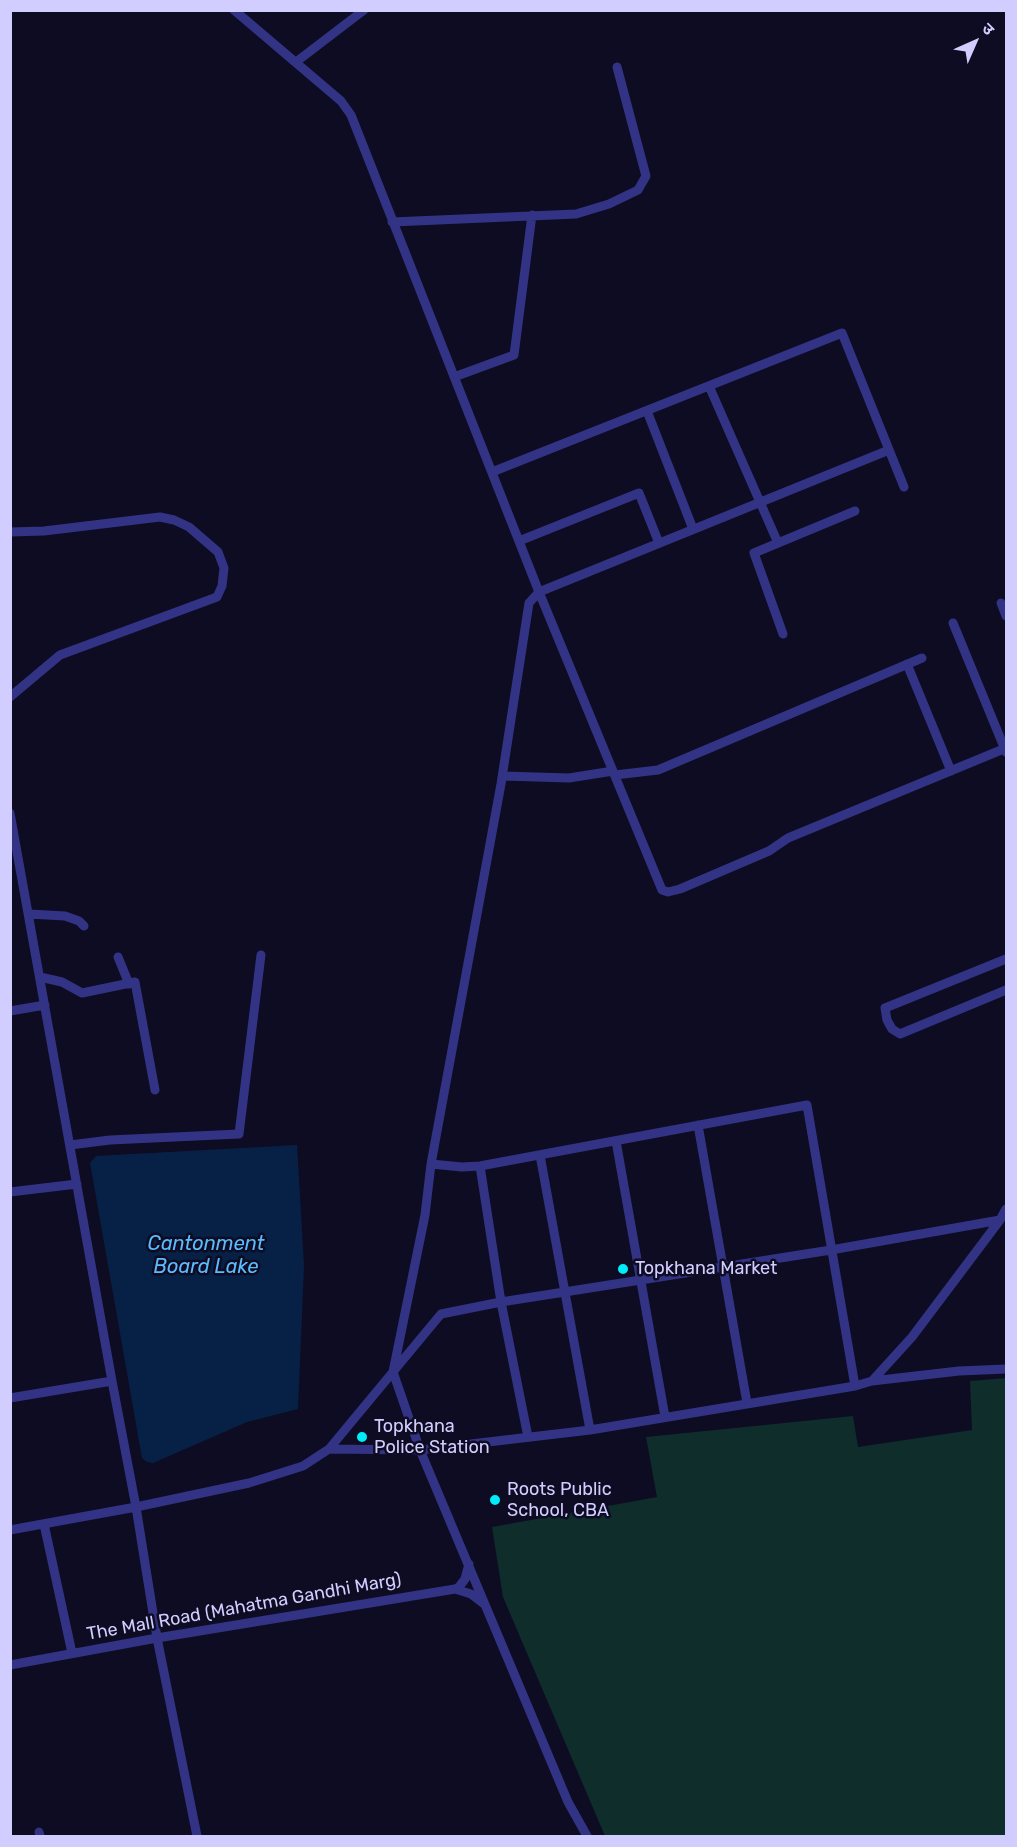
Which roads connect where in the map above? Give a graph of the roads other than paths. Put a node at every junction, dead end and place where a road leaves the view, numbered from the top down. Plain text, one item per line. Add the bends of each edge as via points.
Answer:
1 (234, 10) edge
2 (363, 10) edge
3 (296, 62) junction
4 (617, 67) dead end
5 (532, 215) junction
6 (392, 222) junction
7 (454, 377) junction
8 (709, 386) junction
9 (647, 411) junction
10 (889, 450) junction
11 (492, 472) junction
12 (904, 487) dead end
13 (760, 502) junction
14 (855, 511) dead end
15 (693, 529) junction
16 (10, 532) edge
17 (519, 541) junction
18 (660, 543) junction
19 (778, 543) junction
20 (539, 592) junction
21 (1001, 603) dead end
22 (1006, 616) edge
23 (953, 623) dead end
24 (783, 634) dead end
25 (922, 658) dead end
26 (907, 664) junction
27 (10, 696) edge
28 (1006, 750) edge
29 (951, 771) junction
30 (614, 773) junction
31 (502, 776) junction
32 (10, 813) edge
33 (28, 914) junction
34 (84, 926) dead end
35 (261, 956) dead end
36 (118, 957) dead end
37 (1006, 959) edge
38 (40, 977) junction
39 (129, 984) junction
40 (1006, 990) edge
41 (45, 1005) junction
42 (10, 1011) edge
43 (154, 1090) dead end
44 (698, 1125) junction
45 (616, 1141) junction
46 (70, 1144) junction
47 (540, 1155) junction
48 (431, 1164) junction
49 (480, 1166) junction
50 (77, 1184) junction
51 (10, 1192) edge
52 (1006, 1209) edge
53 (1000, 1220) junction
54 (831, 1250) junction
55 (722, 1267) junction
56 (641, 1280) junction
57 (565, 1292) junction
58 (501, 1302) junction
59 (1006, 1369) edge
60 (393, 1372) junction
61 (111, 1381) junction
62 (872, 1381) junction
63 (855, 1386) junction
64 (10, 1398) edge
65 (747, 1403) junction
66 (665, 1417) junction
67 (590, 1430) junction
68 (528, 1437) junction
69 (329, 1449) junction
70 (420, 1450) junction
71 (136, 1507) junction
72 (44, 1524) junction
73 (10, 1530) edge
74 (469, 1564) junction
75 (455, 1589) junction
76 (487, 1606) junction
77 (157, 1638) junction
78 (72, 1653) junction
79 (10, 1665) edge
80 (197, 1836) edge
81 (587, 1836) edge

1 - 3 street
2 - 3 street
3 - 6 street via 341,101 351,115
4 - 5 street via 646,176 638,190 576,214
5 - 6 street
5 - 7 street via 514,355
6 - 7 street
7 - 11 street
8 - 9 street
8 - 10 street via 842,333
8 - 13 street
9 - 11 street
9 - 15 street
10 - 12 street
10 - 13 street
11 - 17 street
13 - 15 street
13 - 19 street
14 - 19 street
15 - 18 street
16 - 27 street via 160,517 174,519 218,552 224,568 217,597 60,656
17 - 18 street via 639,493
17 - 20 street
18 - 20 street
19 - 24 street via 754,553
20 - 30 street
20 - 31 street via 529,603
21 - 22 street
23 - 28 street
25 - 26 street
26 - 29 street
26 - 30 street via 658,770
28 - 29 street
29 - 30 street via 668,892 662,890
30 - 31 street via 569,778
31 - 48 street
32 - 33 street
33 - 34 street via 65,916
33 - 38 street
35 - 46 street via 239,1134
36 - 39 street
37 - 40 street via 885,1008 887,1020 900,1034
38 - 39 street via 62,982 82,993
38 - 41 street
39 - 43 street via 135,982
41 - 42 street
41 - 46 street
44 - 45 street
44 - 54 street via 807,1105
44 - 55 street
45 - 47 street
45 - 56 street
46 - 50 street
47 - 49 street
47 - 57 street
48 - 49 street
48 - 60 street
49 - 58 street
50 - 51 street
50 - 61 street
52 - 53 street
53 - 54 street
53 - 62 street via 912,1336
54 - 55 street
54 - 63 street
55 - 56 street
55 - 65 street
56 - 57 street
56 - 66 street
57 - 58 street
57 - 67 street
58 - 60 street via 441,1314
58 - 68 street
59 - 62 street
60 - 69 street
60 - 70 street
61 - 64 street
61 - 71 street
62 - 63 street
63 - 65 street
65 - 66 street
66 - 67 street
67 - 68 street
68 - 70 street
69 - 70 street
69 - 71 street via 303,1466 249,1483
70 - 74 street
71 - 72 street
71 - 77 street
72 - 73 street
72 - 78 street
74 - 75 street via 465,1579
74 - 76 street
75 - 76 street via 471,1594
75 - 77 street, The Mall Road (Mahatma Gandhi Marg)
76 - 81 street via 568,1802
77 - 78 street, The Mall Road (Mahatma Gandhi Marg)
77 - 80 street
78 - 79 street, The Mall Road (Mahatma Gandhi Marg)

